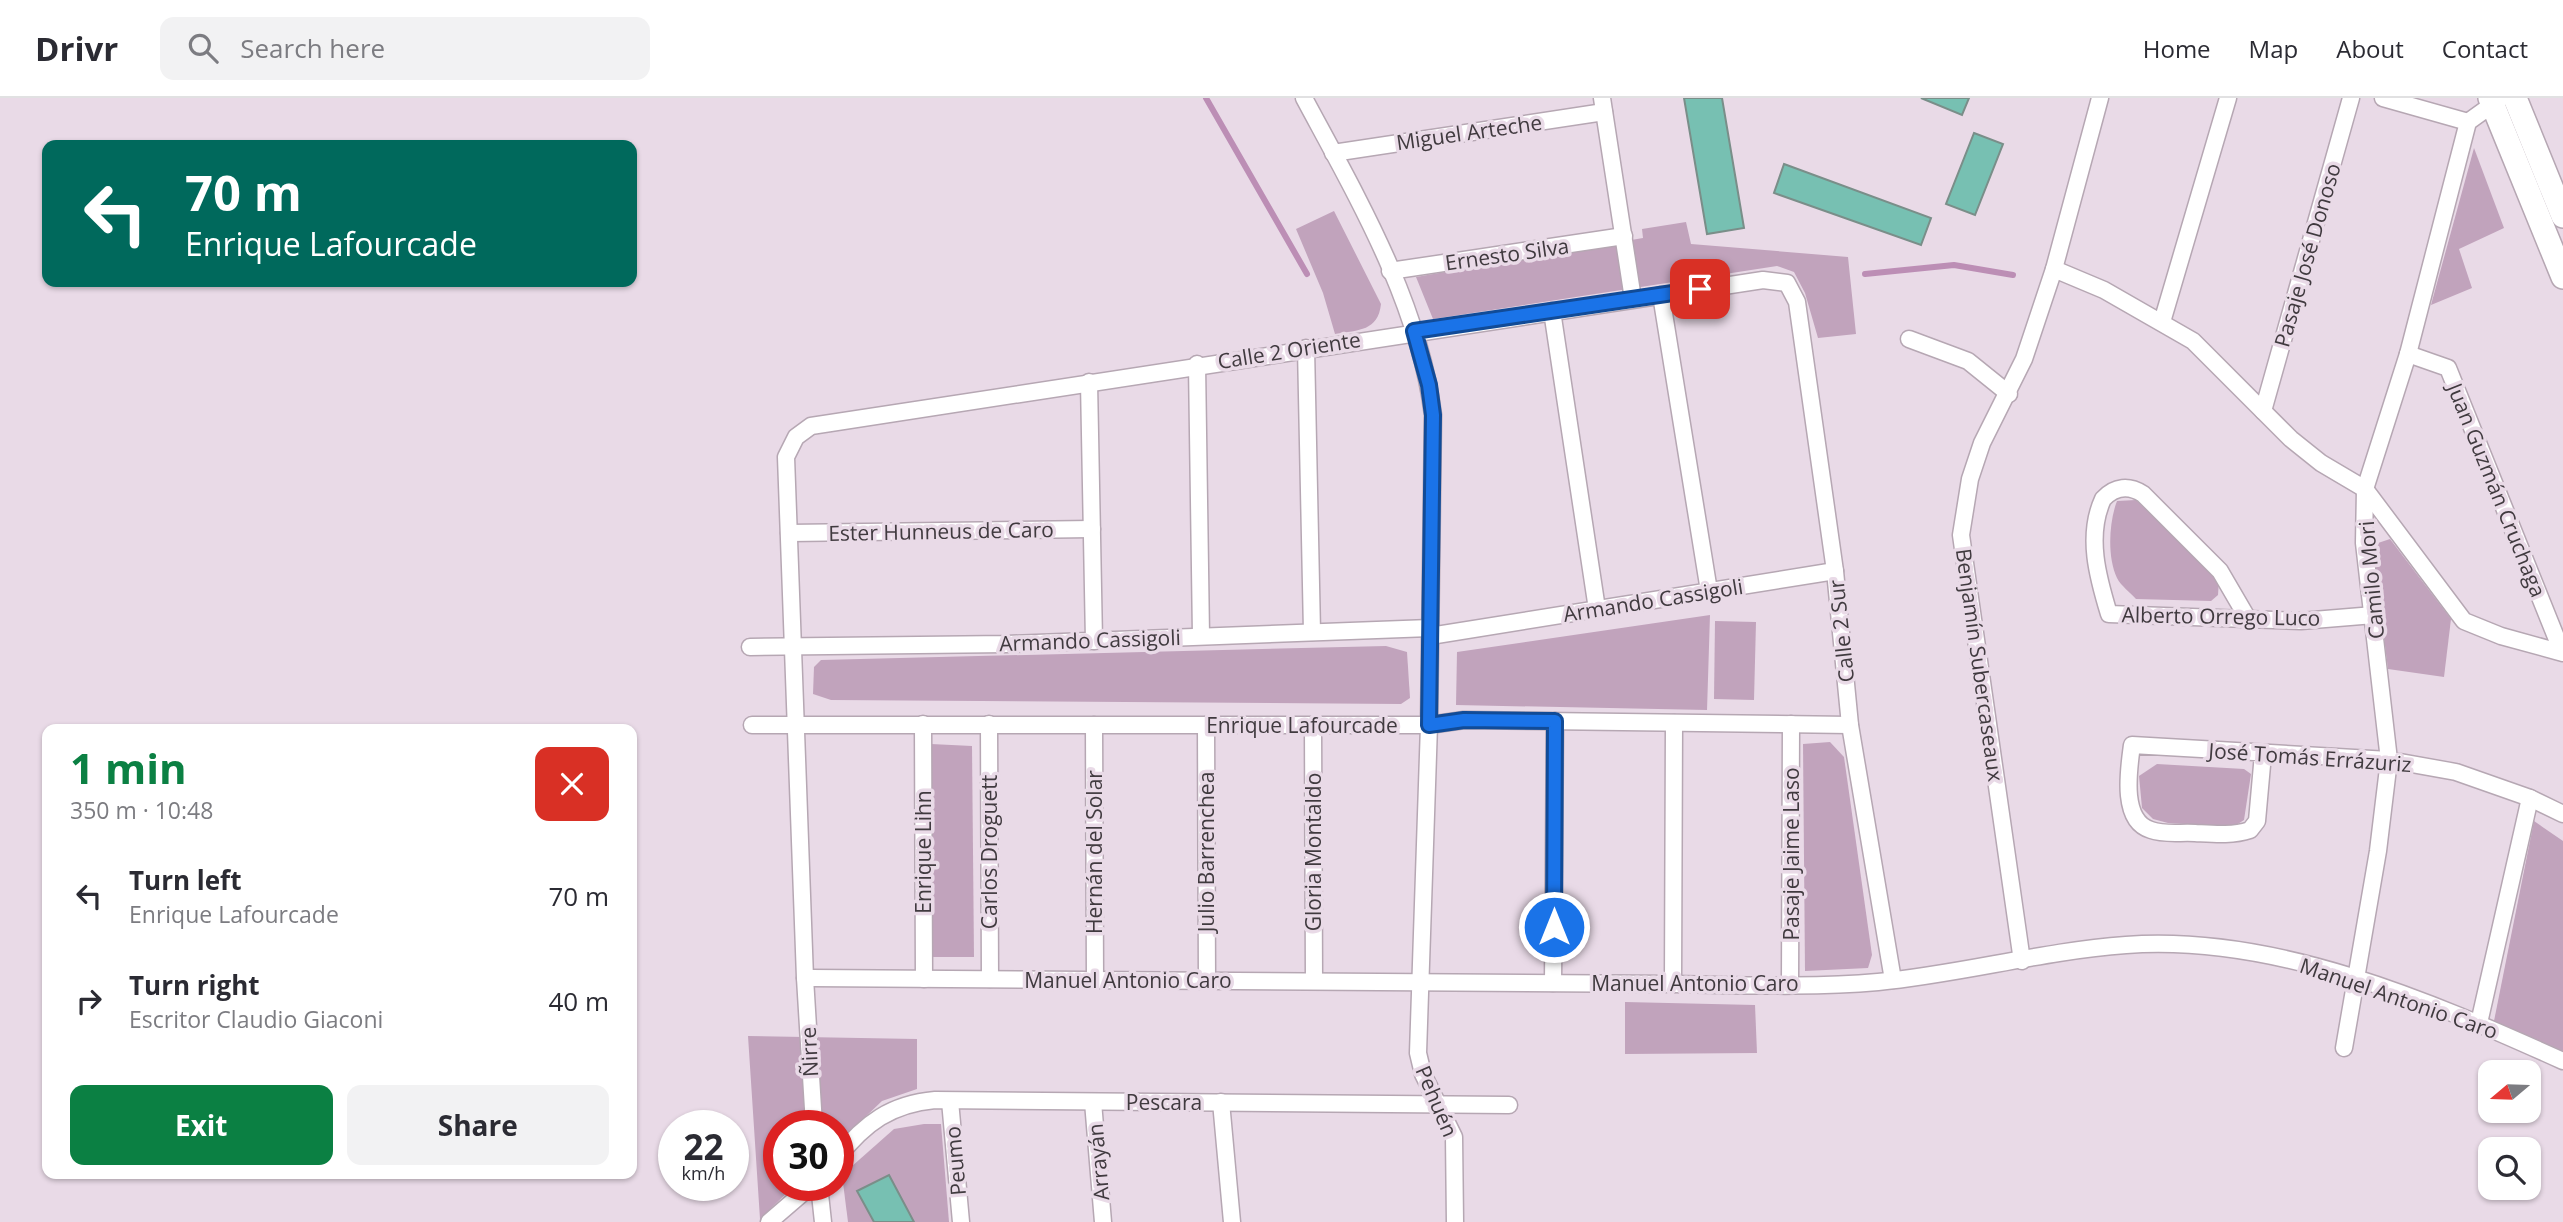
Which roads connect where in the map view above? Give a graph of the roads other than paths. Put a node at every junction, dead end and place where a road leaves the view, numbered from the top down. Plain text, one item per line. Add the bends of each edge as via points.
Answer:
1 (1304, 98) edge
2 (2100, 98) edge
3 (2228, 98) edge
4 (2351, 98) edge
5 (2382, 98) edge
6 (2515, 98) edge
7 (2495, 99) edge
8 (1603, 105) edge
9 (2468, 122) junction
10 (1334, 153) junction
11 (2563, 216) edge
12 (1624, 236) junction
13 (2054, 269) junction
14 (1390, 271) junction
15 (2563, 277) edge
16 (1787, 283) joint
17 (1661, 295) junction
18 (1633, 299) junction
19 (1552, 311) junction
20 (2162, 322) junction
21 (1414, 331) junction
22 (1909, 339) dead end
23 (1306, 348) junction
24 (2408, 354) junction
25 (1197, 364) junction
26 (1089, 382) junction
27 (2009, 394) junction
28 (2263, 411) junction
29 (796, 437) joint
30 (2365, 489) junction
31 (1092, 529) junction
32 (789, 533) junction
33 (1835, 571) junction
34 (1710, 591) junction
35 (1597, 609) junction
36 (2374, 615) junction
37 (2248, 619) junction
38 (1312, 632) junction
39 (1430, 632) junction
40 (1201, 636) junction
41 (1094, 640) junction
42 (794, 646) junction
43 (750, 647) dead end
44 (2562, 652) edge
45 (1555, 721) junction
46 (1674, 723) junction
47 (923, 724) junction
48 (989, 724) junction
49 (1094, 724) junction
50 (1791, 724) junction
51 (752, 725) dead end
52 (797, 725) junction
53 (1206, 725) junction
54 (1313, 725) junction
55 (1429, 725) junction
56 (1850, 725) junction
57 (2263, 754) junction
58 (2389, 760) junction
59 (2530, 799) junction
60 (2563, 814) edge
61 (2022, 961) junction
62 (805, 978) junction
63 (924, 979) junction
64 (989, 979) junction
65 (1095, 979) junction
66 (2356, 979) junction
67 (1207, 980) junction
68 (1314, 980) junction
69 (1421, 980) junction
70 (1893, 980) junction
71 (1553, 983) junction
72 (1790, 983) junction
73 (1673, 984) junction
74 (2479, 1023) junction
75 (2344, 1048) dead end
76 (2563, 1060) edge
77 (950, 1101) junction
78 (1093, 1102) junction
79 (1221, 1102) junction
80 (1437, 1103) junction
81 (1509, 1105) dead end
82 (813, 1110) edge
83 (854, 1137) edge
84 (793, 1201) edge
85 (821, 1201) edge
86 (769, 1222) edge
87 (823, 1222) edge
88 (961, 1222) edge
89 (1103, 1222) edge
90 (1232, 1222) edge
91 (1455, 1222) edge

1 - 10 street, Pehuén
2 - 13 street, Benjamín Subercaseaux
3 - 20 street
4 - 28 street, Pasaje José Donoso
5 - 9 street
6 - 11 main road
7 - 9 street
7 - 15 main road
8 - 10 street, Miguel Arteche
8 - 12 street
9 - 24 street, Camilo Mori
10 - 14 street, Pehuén
12 - 14 street, Ernesto Silva
12 - 18 street
13 - 20 street
13 - 27 street, Benjamín Subercaseaux
14 - 21 street, Pehuén
16 - 17 street, Calle 2 Oriente via 1763,279
16 - 33 street, Calle 2 Sur via 1797,302
17 - 18 street, Calle 2 Oriente
17 - 34 street
18 - 19 street, Calle 2 Oriente
19 - 21 street, Calle 2 Oriente
19 - 35 street
20 - 28 street via 2193,341
21 - 23 street, Calle 2 Oriente
21 - 39 street, Pehuén via 1433,415
22 - 27 street via 1968,361
23 - 25 street, Calle 2 Oriente
23 - 38 street
24 - 30 street, Camilo Mori
24 - 44 street, Juan Guzmán Cruchaga via 2448,368
25 - 26 street, Calle 2 Oriente
25 - 40 street
26 - 29 street, Calle 2 Oriente via 811,426
26 - 31 street
27 - 61 street, Benjamín Subercaseaux via 1982,443 1970,479 1961,535
28 - 30 street via 2321,463
29 - 32 street, Ñirre via 786,457
30 - 36 street, Camilo Mori via 2364,543
30 - 44 street via 2464,621
31 - 32 street, Ester Hunneus de Caro
31 - 41 street
32 - 42 street, Ñirre
33 - 34 street, Armando Cassigoli
33 - 56 street, Calle 2 Sur
34 - 35 street, Armando Cassigoli
35 - 39 street, Armando Cassigoli
36 - 37 street, Alberto Orrego Luco via 2301,621
36 - 58 street, Camilo Mori
37 - 37 street, Alberto Orrego Luco via 2209,558 2143,494 2129,487 2103,499 2096,527 2097,570 2109,614
38 - 39 street, Armando Cassigoli
38 - 40 street, Armando Cassigoli
39 - 55 street, Pehuén
40 - 41 street, Armando Cassigoli
41 - 42 street, Armando Cassigoli
42 - 43 street, Armando Cassigoli
42 - 52 street, Ñirre
45 - 46 street, Enrique Lafourcade
45 - 55 street, Enrique Lafourcade via 1464,720
45 - 71 street
46 - 50 street, Enrique Lafourcade
46 - 73 street
47 - 48 street, Enrique Lafourcade
47 - 52 street, Enrique Lafourcade
47 - 63 street, Enrique Lihn
48 - 49 street, Enrique Lafourcade
48 - 64 street, Carlos Droguett
49 - 53 street, Enrique Lafourcade
49 - 65 street, Hernán del Solar
50 - 56 street, Enrique Lafourcade
50 - 72 street, Pasaje Jaime Laso
51 - 52 street, Enrique Lafourcade
52 - 62 street, Ñirre
53 - 54 street, Enrique Lafourcade
53 - 67 street, Julio Barrenchea
54 - 55 street, Enrique Lafourcade
54 - 68 street, Gloria Montaldo
55 - 69 street, Pehuén
56 - 70 street, Calle 2 Sur
57 - 57 street, José Tomás Errázuriz via 2255,827 2235,834 2160,832 2143,827 2134,814 2129,787 2132,745
57 - 58 street, José Tomás Errázuriz
58 - 59 street, José Tomás Errázuriz via 2456,772
58 - 66 street, Camilo Mori
59 - 60 street, José Tomás Errázuriz
59 - 74 street
61 - 66 street, Manuel Antonio Caro via 2127,945 2208,947 2289,960
61 - 70 street, Manuel Antonio Caro
62 - 63 street, Manuel Antonio Caro
62 - 82 street, Ñirre
63 - 64 street, Manuel Antonio Caro
64 - 65 street, Manuel Antonio Caro
65 - 67 street, Manuel Antonio Caro
66 - 74 street, Manuel Antonio Caro
66 - 75 street, Camilo Mori
67 - 68 street, Manuel Antonio Caro
68 - 69 street, Manuel Antonio Caro
69 - 71 street, Manuel Antonio Caro
69 - 80 street, Pehuén via 1418,1054
70 - 72 street, Manuel Antonio Caro
71 - 73 street, Manuel Antonio Caro
72 - 73 street, Manuel Antonio Caro
74 - 76 street, Manuel Antonio Caro
77 - 78 street, Pescara
77 - 83 street, Pescara via 920,1101 891,1110
77 - 88 street, Peumo
78 - 79 street, Pescara
78 - 89 street, Arrayán
79 - 80 street, Pescara
79 - 90 street
80 - 81 street, Pescara
80 - 91 street, Pehuén via 1456,1148
84 - 86 street
85 - 87 street

